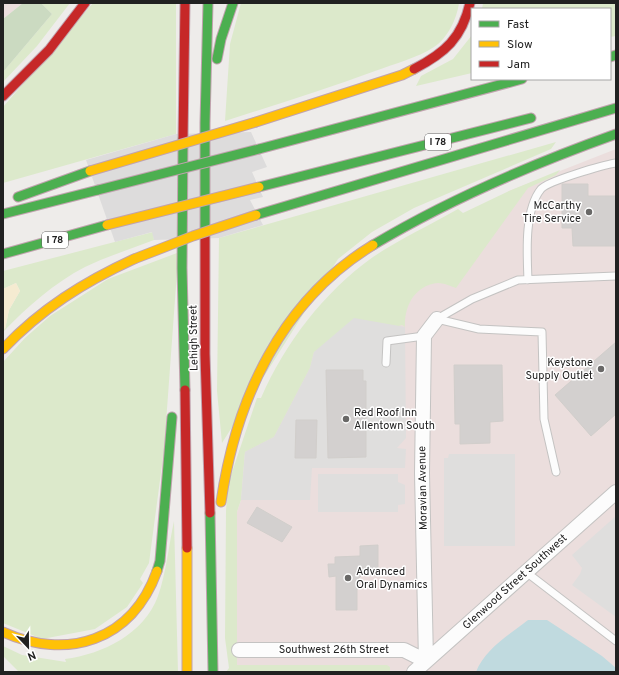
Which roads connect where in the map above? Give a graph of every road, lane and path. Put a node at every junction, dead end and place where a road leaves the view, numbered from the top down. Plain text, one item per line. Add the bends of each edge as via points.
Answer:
1 (85, 3) edge
2 (185, 3) edge
3 (208, 3) edge
4 (233, 3) edge
5 (470, 3) edge
6 (518, 80) edge
7 (3, 96) edge
8 (616, 108) edge
9 (543, 115) dead end
10 (205, 123) junction
11 (616, 134) edge
12 (616, 163) edge
13 (10, 200) dead end
14 (3, 214) edge
15 (3, 254) edge
16 (182, 268) junction
17 (616, 276) edge
18 (528, 280) junction
19 (437, 319) junction
20 (424, 336) junction
21 (3, 349) edge
22 (386, 363) dead end
23 (175, 377) dead end
24 (173, 408) dead end
25 (556, 472) dead end
26 (616, 492) edge
27 (526, 572) junction
28 (213, 587) junction
29 (3, 632) edge
30 (616, 641) edge
31 (239, 650) dead end
32 (426, 661) junction
33 (187, 672) edge
34 (213, 672) edge
35 (414, 672) edge

1 - 7 highway via 49,50
2 - 16 highway, Lehigh Street
3 - 10 highway, Lehigh Street
4 - 10 highway via 221,39
5 - 13 highway, bridge via 464,23 450,47 422,66 402,75 90,171
6 - 14 highway, bridge
8 - 21 highway, bridge via 256,215 134,259 93,278 57,300 15,335
9 - 15 highway, I 78, bridge
10 - 28 highway, Lehigh Street via 205,354
11 - 28 highway via 534,164 474,190 387,237 342,266 315,293 269,354 251,388 237,424 224,473
12 - 18 lane via 542,188 535,199 527,236
16 - 23 highway
16 - 33 highway, Lehigh Street via 187,497
17 - 18 lane
18 - 19 lane via 518,280 472,299
19 - 20 street
19 - 25 lane via 479,329 542,332 544,419
20 - 22 lane via 387,341
20 - 32 street, Moravian Avenue via 422,473
24 - 29 highway via 160,561 155,579 145,598 120,625 87,642 46,646 28,643
26 - 27 street, Glenwood Street Southwest
27 - 30 lane
27 - 32 street, Glenwood Street Southwest
28 - 34 highway, Lehigh Street
31 - 32 street, Southwest 26th Street via 404,650
32 - 35 street, Glenwood Street Southwest

